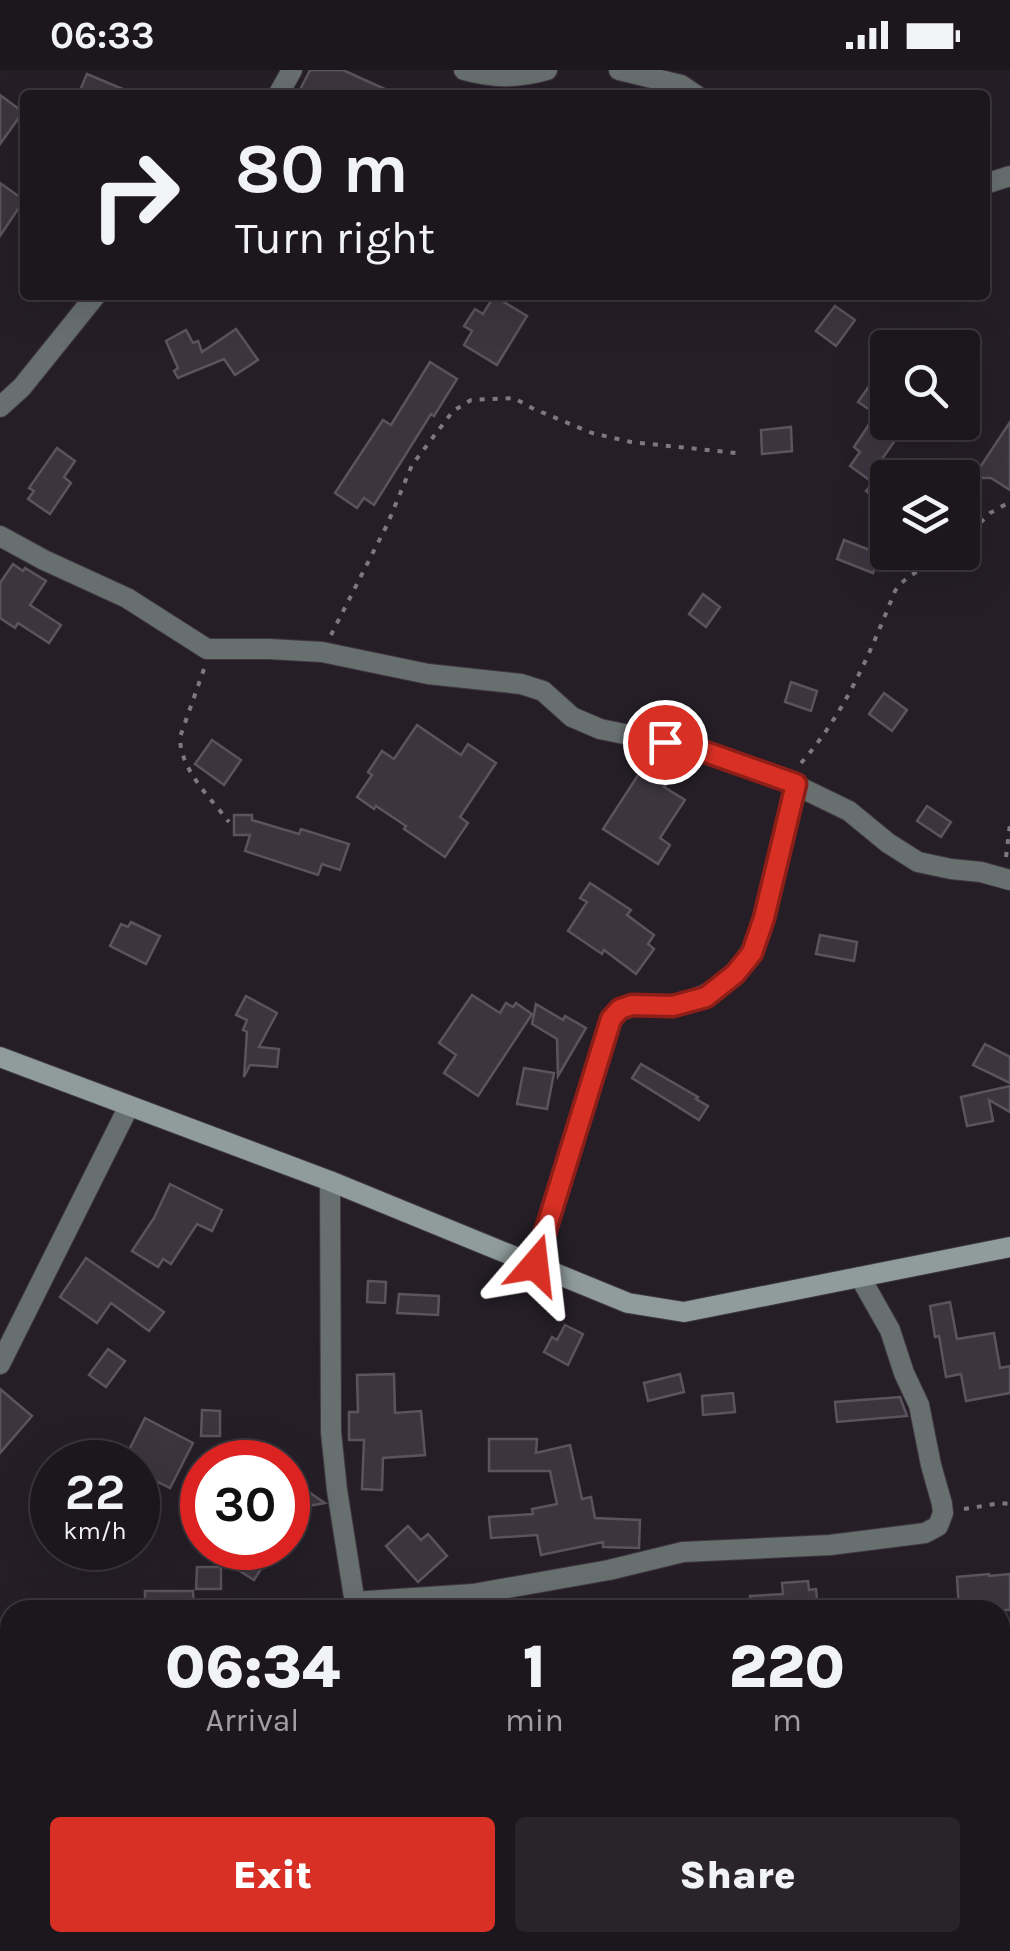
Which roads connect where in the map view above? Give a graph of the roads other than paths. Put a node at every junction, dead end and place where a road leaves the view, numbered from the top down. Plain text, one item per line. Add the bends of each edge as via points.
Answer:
1 (464, 70) edge
2 (547, 70) edge
3 (619, 70) edge
4 (688, 90) edge
5 (92, 300) edge
6 (0, 407) edge
7 (0, 536) edge
8 (788, 781) junction
9 (1007, 878) edge
10 (0, 1057) edge
11 (129, 1106) junction
12 (330, 1181) junction
13 (1010, 1247) edge
14 (535, 1265) junction
15 (860, 1278) junction
16 (2, 1357) edge
17 (353, 1600) edge
18 (414, 1600) edge

1 - 2 street via 524,76
3 - 4 street
5 - 6 street
7 - 8 street via 127,598 207,649 322,652 521,684 600,729 697,749
8 - 9 street via 849,811 918,862
8 - 14 street via 752,953 706,997 673,1006 632,1005 611,1019
10 - 11 main road
11 - 12 main road
11 - 16 street
12 - 14 main road
12 - 17 street via 331,1432
13 - 15 main road
14 - 15 main road via 628,1304 684,1312
15 - 18 street via 890,1330 919,1405 942,1504 938,1526 830,1545 683,1552

